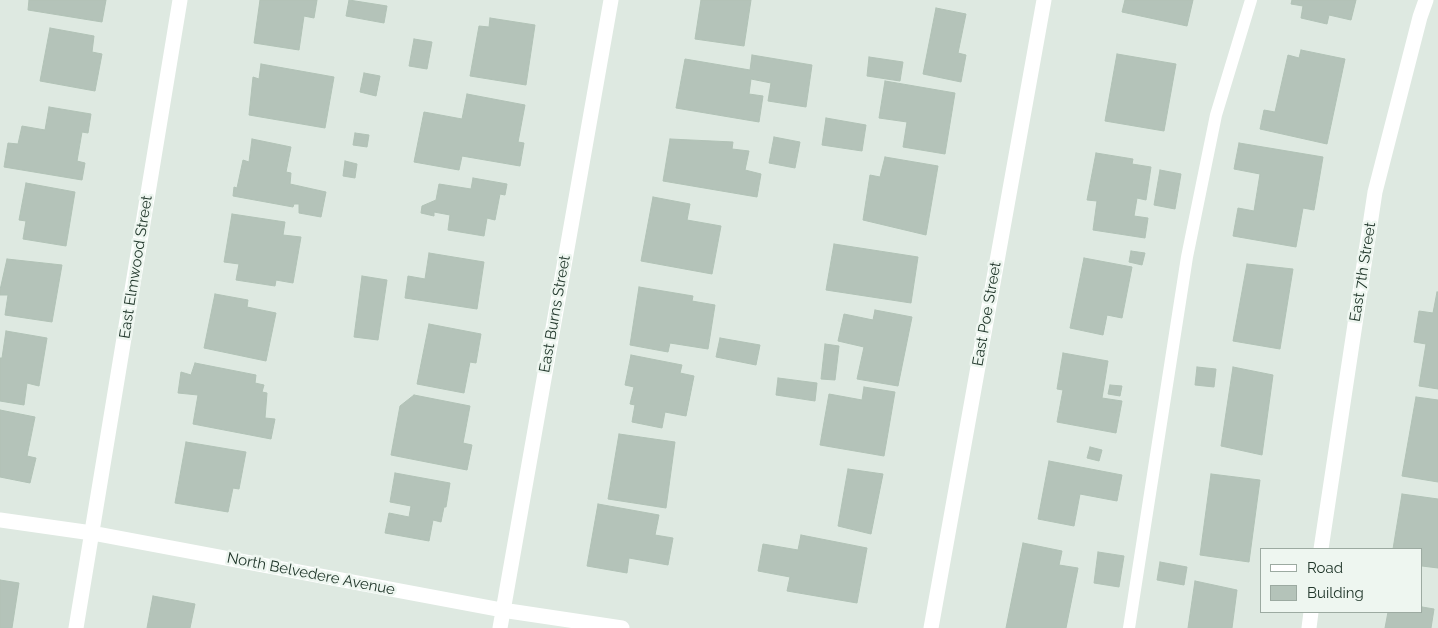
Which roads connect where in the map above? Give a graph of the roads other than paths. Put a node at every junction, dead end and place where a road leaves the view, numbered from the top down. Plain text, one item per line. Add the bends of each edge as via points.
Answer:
1 (180, 0) edge
2 (611, 0) edge
3 (1044, 0) edge
4 (1251, 0) edge
5 (1426, 0) edge
6 (0, 520) edge
7 (92, 534) junction
8 (1321, 548) edge
9 (502, 610) junction
10 (1312, 613) edge
11 (76, 628) edge
12 (500, 628) edge
13 (622, 628) edge
14 (931, 628) edge
15 (1129, 628) edge
16 (1309, 628) edge

1 - 7 street, East Elmwood Street
2 - 9 street, East Burns Street
3 - 14 street, East Poe Street
4 - 15 lane via 1216,115 1187,257
5 - 8 street, East 7th Street via 1375,192
6 - 7 street, North Belvedere Avenue
7 - 9 street, North Belvedere Avenue
7 - 11 street, East Elmwood Street
9 - 12 street, East Burns Street
9 - 13 street, North Belvedere Avenue
10 - 16 street

